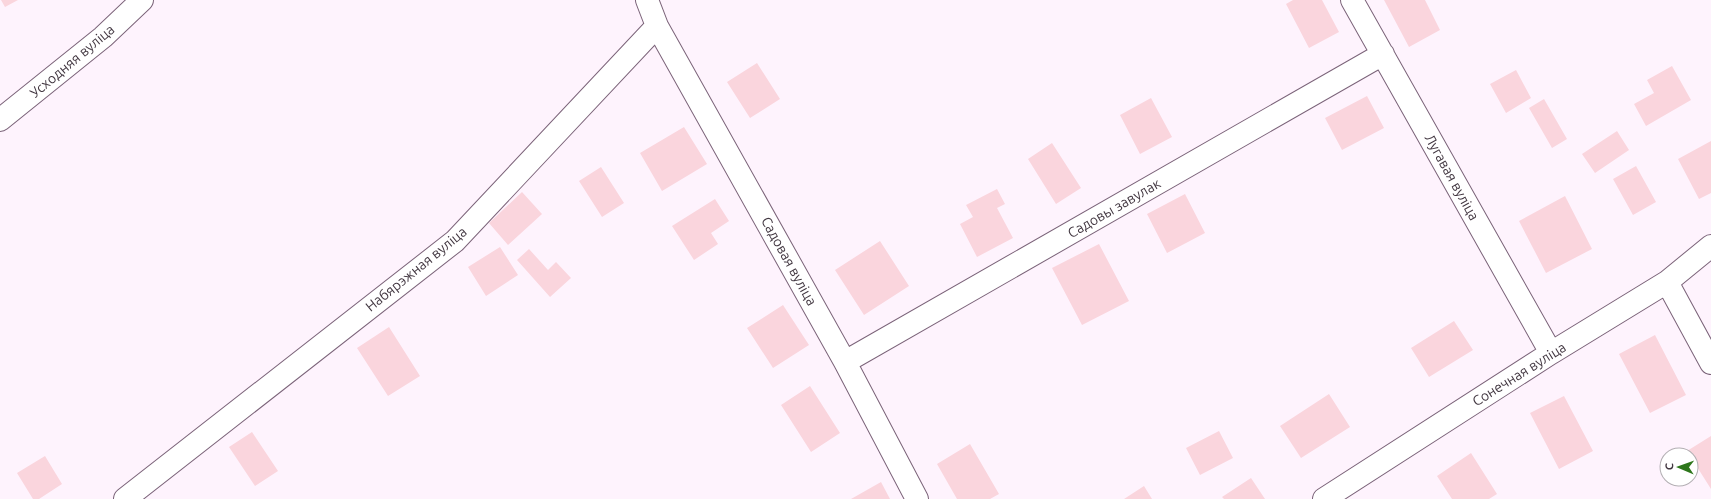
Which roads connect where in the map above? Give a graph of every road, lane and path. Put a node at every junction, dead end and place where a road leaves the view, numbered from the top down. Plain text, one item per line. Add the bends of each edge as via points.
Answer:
1 (142, 0) edge
2 (648, 0) edge
3 (1352, 0) edge
4 (657, 26) junction
5 (1383, 54) junction
6 (0, 120) edge
7 (1711, 246) edge
8 (1667, 282) junction
9 (1551, 353) junction
10 (845, 362) junction
11 (1711, 363) edge
12 (125, 499) edge
13 (917, 499) edge
14 (1324, 499) edge

1 - 6 street, Усходняя вуліца via 103,37
2 - 4 street
3 - 5 street, Лугавая вуліца
4 - 10 street, Садовая вуліца
4 - 12 street, Набярэжная вуліца via 455,241
5 - 9 street, Лугавая вуліца
5 - 10 street, Садовы завулак
7 - 8 street, Сонечная вуліца
8 - 9 street, Сонечная вуліца
8 - 11 street
9 - 14 street, Сонечная вуліца
10 - 13 street, Садовая вуліца

